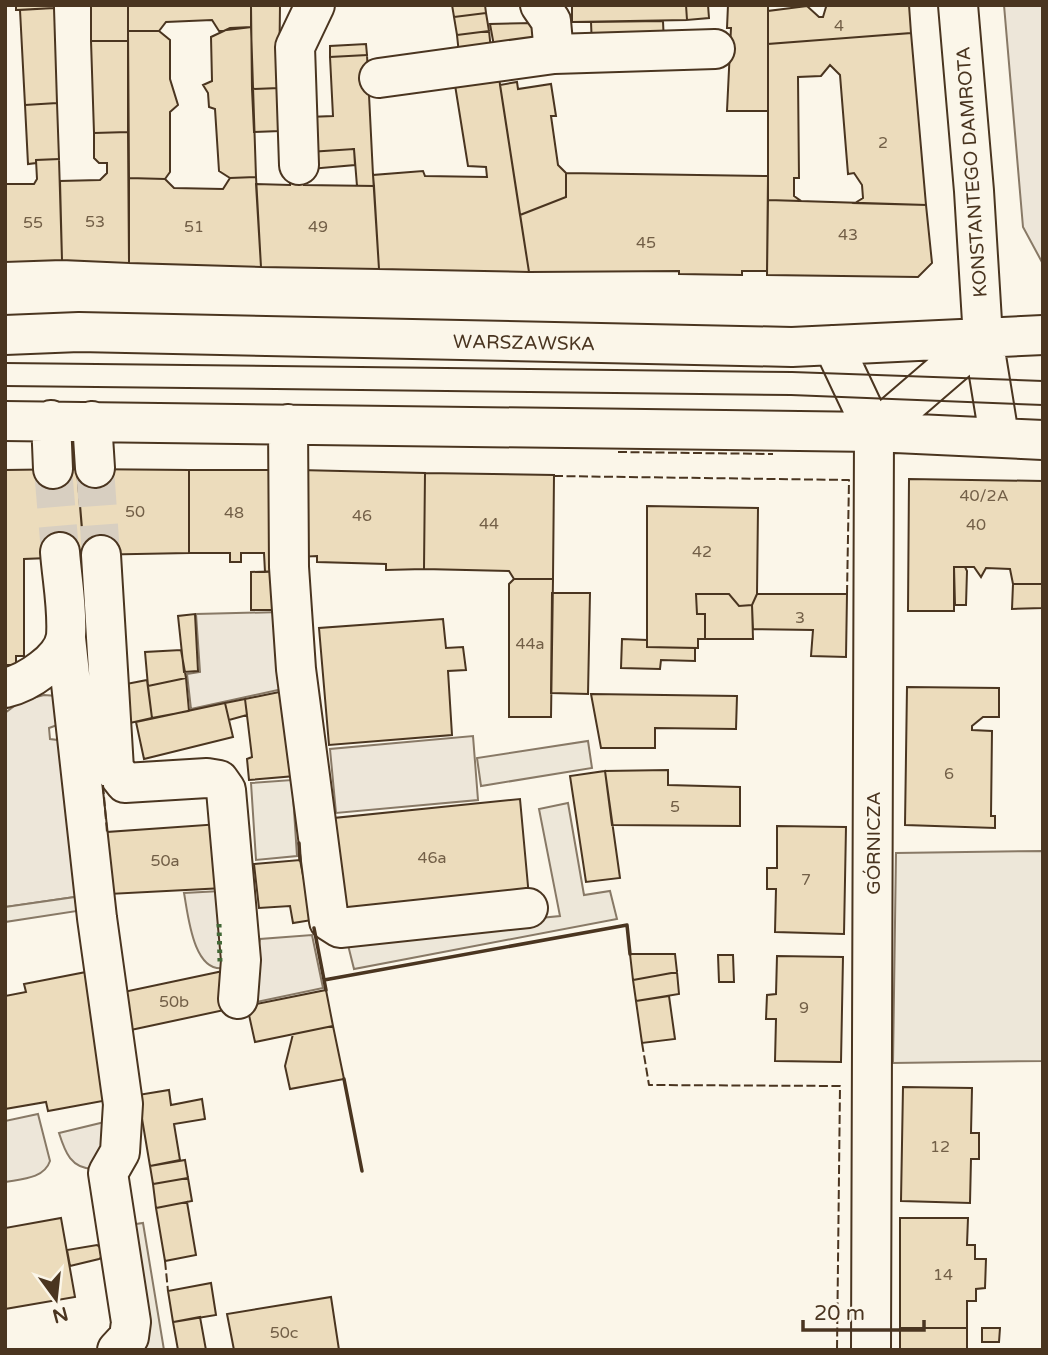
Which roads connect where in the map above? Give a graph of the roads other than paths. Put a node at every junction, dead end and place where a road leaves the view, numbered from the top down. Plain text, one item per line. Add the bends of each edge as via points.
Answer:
1 (315, 5) edge
2 (540, 5) edge
3 (958, 5) edge
4 (715, 49) dead end
5 (554, 54) junction
6 (379, 78) dead end
7 (299, 165) dead end
8 (5, 335) edge
9 (1043, 335) edge
10 (983, 338) junction
11 (833, 345) junction
12 (51, 420) junction
13 (5, 421) edge
14 (92, 421) junction
15 (288, 424) junction
16 (874, 432) junction
17 (999, 436) junction
18 (1043, 440) edge
19 (95, 468) tunnel mouth
20 (53, 469) tunnel mouth
21 (60, 552) tunnel mouth
22 (101, 555) tunnel mouth
23 (66, 638) junction
24 (5, 688) edge
25 (528, 908) dead end
26 (238, 999) dead end
27 (117, 1350) edge
28 (871, 1350) edge

1 - 7 street via 295,47
2 - 5 street via 551,21
3 - 10 street, KONSTANTEGO DAMROTA
4 - 5 street
5 - 6 street
8 - 11 street, WARSZAWSKA via 79,332
9 - 10 street, WARSZAWSKA
10 - 11 street, WARSZAWSKA
10 - 16 street
10 - 17 street, KONSTANTEGO DAMROTA
11 - 16 street, GÓRNICZA
12 - 13 street
12 - 14 street
12 - 20 street
14 - 15 street
14 - 19 street
15 - 16 street
15 - 25 street via 289,567 296,669 329,920 340,928
16 - 17 street
16 - 28 street, GÓRNICZA
17 - 18 street
21 - 23 street
22 - 26 street via 114,769 125,783 207,778 219,780 226,790 240,960
23 - 24 street via 41,670
23 - 27 street via 123,1104 120,1152 108,1173 131,1322 129,1337

